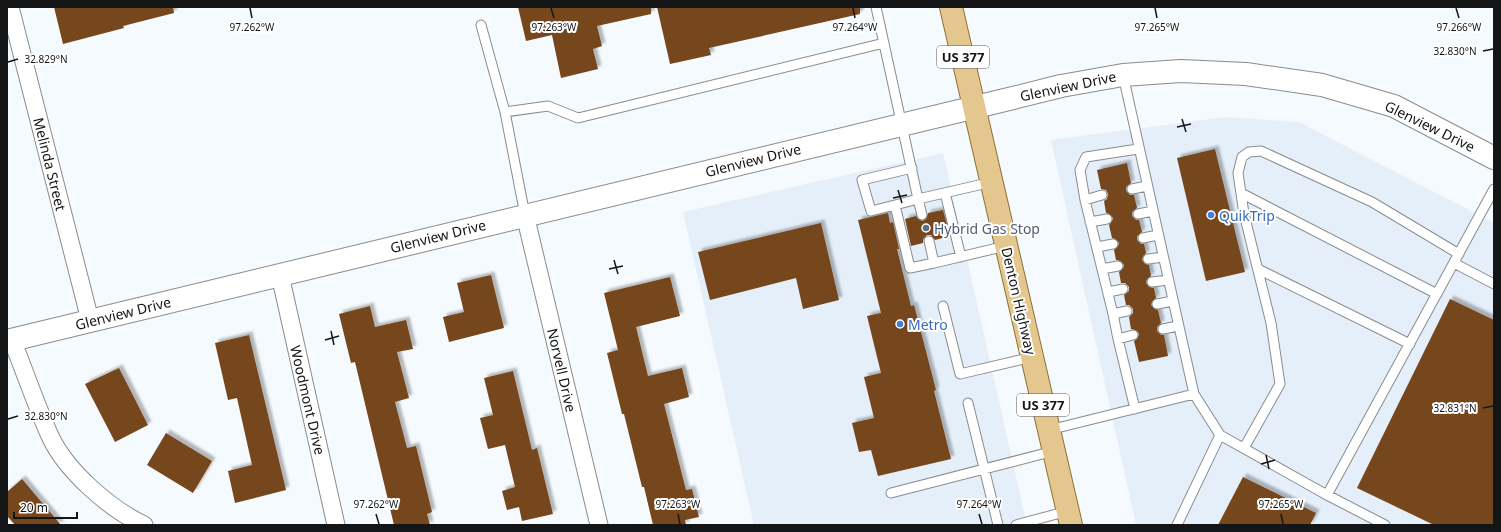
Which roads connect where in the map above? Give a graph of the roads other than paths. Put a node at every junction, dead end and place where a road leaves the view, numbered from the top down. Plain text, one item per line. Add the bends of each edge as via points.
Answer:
1 (10, 7) edge
2 (876, 7) edge
3 (951, 7) edge
4 (481, 24) dead end
5 (884, 43) junction
6 (1123, 74) junction
7 (975, 107) junction
8 (505, 112) junction
9 (902, 124) junction
10 (1138, 148) junction
11 (1494, 158) edge
12 (912, 168) junction
13 (992, 182) junction
14 (1147, 186) junction
15 (1132, 189) dead end
16 (1494, 189) edge
17 (945, 193) junction
18 (1241, 193) junction
19 (1102, 195) dead end
20 (918, 199) junction
21 (1085, 200) junction
22 (895, 205) junction
23 (1153, 211) junction
24 (1138, 214) dead end
25 (525, 215) junction
26 (922, 215) dead end
27 (1107, 219) dead end
28 (1090, 222) junction
29 (1158, 235) junction
30 (1143, 238) dead end
31 (929, 241) dead end
32 (1113, 244) dead end
33 (1006, 246) junction
34 (1097, 247) junction
35 (1459, 254) junction
36 (961, 257) junction
37 (1163, 257) junction
38 (1148, 259) dead end
39 (934, 263) junction
40 (1454, 263) junction
41 (1118, 266) dead end
42 (1102, 269) junction
43 (1258, 269) junction
44 (280, 275) junction
45 (1168, 280) junction
46 (1152, 282) dead end
47 (1494, 284) edge
48 (1123, 289) dead end
49 (1108, 292) junction
50 (1437, 294) junction
51 (1173, 301) junction
52 (1157, 304) dead end
53 (943, 306) dead end
54 (1127, 311) dead end
55 (1113, 314) junction
56 (90, 320) junction
57 (1178, 326) junction
58 (1162, 329) dead end
59 (1133, 335) dead end
60 (1118, 339) junction
61 (10, 340) edge
62 (1410, 344) junction
63 (1032, 356) junction
64 (1194, 394) junction
65 (968, 403) dead end
66 (1134, 409) junction
67 (1049, 430) junction
68 (1220, 435) junction
69 (1244, 448) junction
70 (1054, 451) junction
71 (985, 469) junction
72 (891, 493) dead end
73 (1327, 495) junction
74 (1069, 518) edge
75 (144, 525) edge
76 (336, 525) edge
77 (599, 525) edge
78 (998, 525) edge
79 (1016, 525) edge
80 (1177, 525) edge
81 (1385, 525) edge

1 - 56 street, Melinda Street
2 - 5 lane
3 - 7 main road, Denton Highway / US 377
4 - 8 lane
5 - 8 lane via 578,118 548,106
5 - 9 lane
6 - 7 main road, Glenview Drive
6 - 10 lane
6 - 11 main road, Glenview Drive via 1180,71 1238,74 1322,85 1394,106
7 - 9 main road, Glenview Drive
7 - 13 main road, Denton Highway / US 377
8 - 25 lane
9 - 12 lane
9 - 25 main road, Glenview Drive
10 - 14 lane
10 - 21 lane via 1086,158 1080,170
12 - 20 lane
12 - 22 lane via 862,180 871,211
13 - 17 lane
13 - 33 main road, Denton Highway / US 377
14 - 15 lane
14 - 23 lane
16 - 35 lane
17 - 20 lane
17 - 36 lane
18 - 35 lane via 1238,173 1242,157 1249,152 1261,152 1372,202
18 - 43 lane
18 - 50 lane
19 - 21 lane
20 - 22 lane
20 - 26 lane
21 - 28 lane
22 - 39 lane via 910,268
23 - 24 lane
23 - 29 lane
25 - 44 main road, Glenview Drive
25 - 77 street, Norvell Drive
27 - 28 lane
28 - 34 lane
29 - 30 lane
29 - 37 lane
31 - 39 lane
32 - 34 lane
33 - 36 lane
33 - 63 main road, Denton Highway / US 377
34 - 42 lane
35 - 40 lane
36 - 39 lane
37 - 38 lane
37 - 45 lane
40 - 47 lane
40 - 50 lane
41 - 42 lane
42 - 49 lane
43 - 62 lane
43 - 69 lane via 1271,323 1280,384
44 - 56 main road, Glenview Drive
44 - 76 street, Woodmont Drive
45 - 46 lane
45 - 51 lane
48 - 49 lane
49 - 55 lane
50 - 62 lane
51 - 52 lane
51 - 57 lane
53 - 63 lane via 960,374
54 - 55 lane
55 - 60 lane
56 - 61 main road, Glenview Drive
57 - 58 lane
57 - 64 lane
59 - 60 lane
60 - 66 lane
61 - 75 street via 51,437 72,469 102,498
62 - 73 lane
63 - 67 main road, Denton Highway / US 377
64 - 66 lane
64 - 68 lane
65 - 71 lane
66 - 67 lane
67 - 70 main road, Denton Highway / US 377
68 - 69 lane
68 - 80 lane
69 - 73 lane
70 - 71 lane
70 - 74 main road, Denton Highway / US 377
71 - 72 lane
71 - 78 lane
73 - 81 lane
74 - 79 lane

